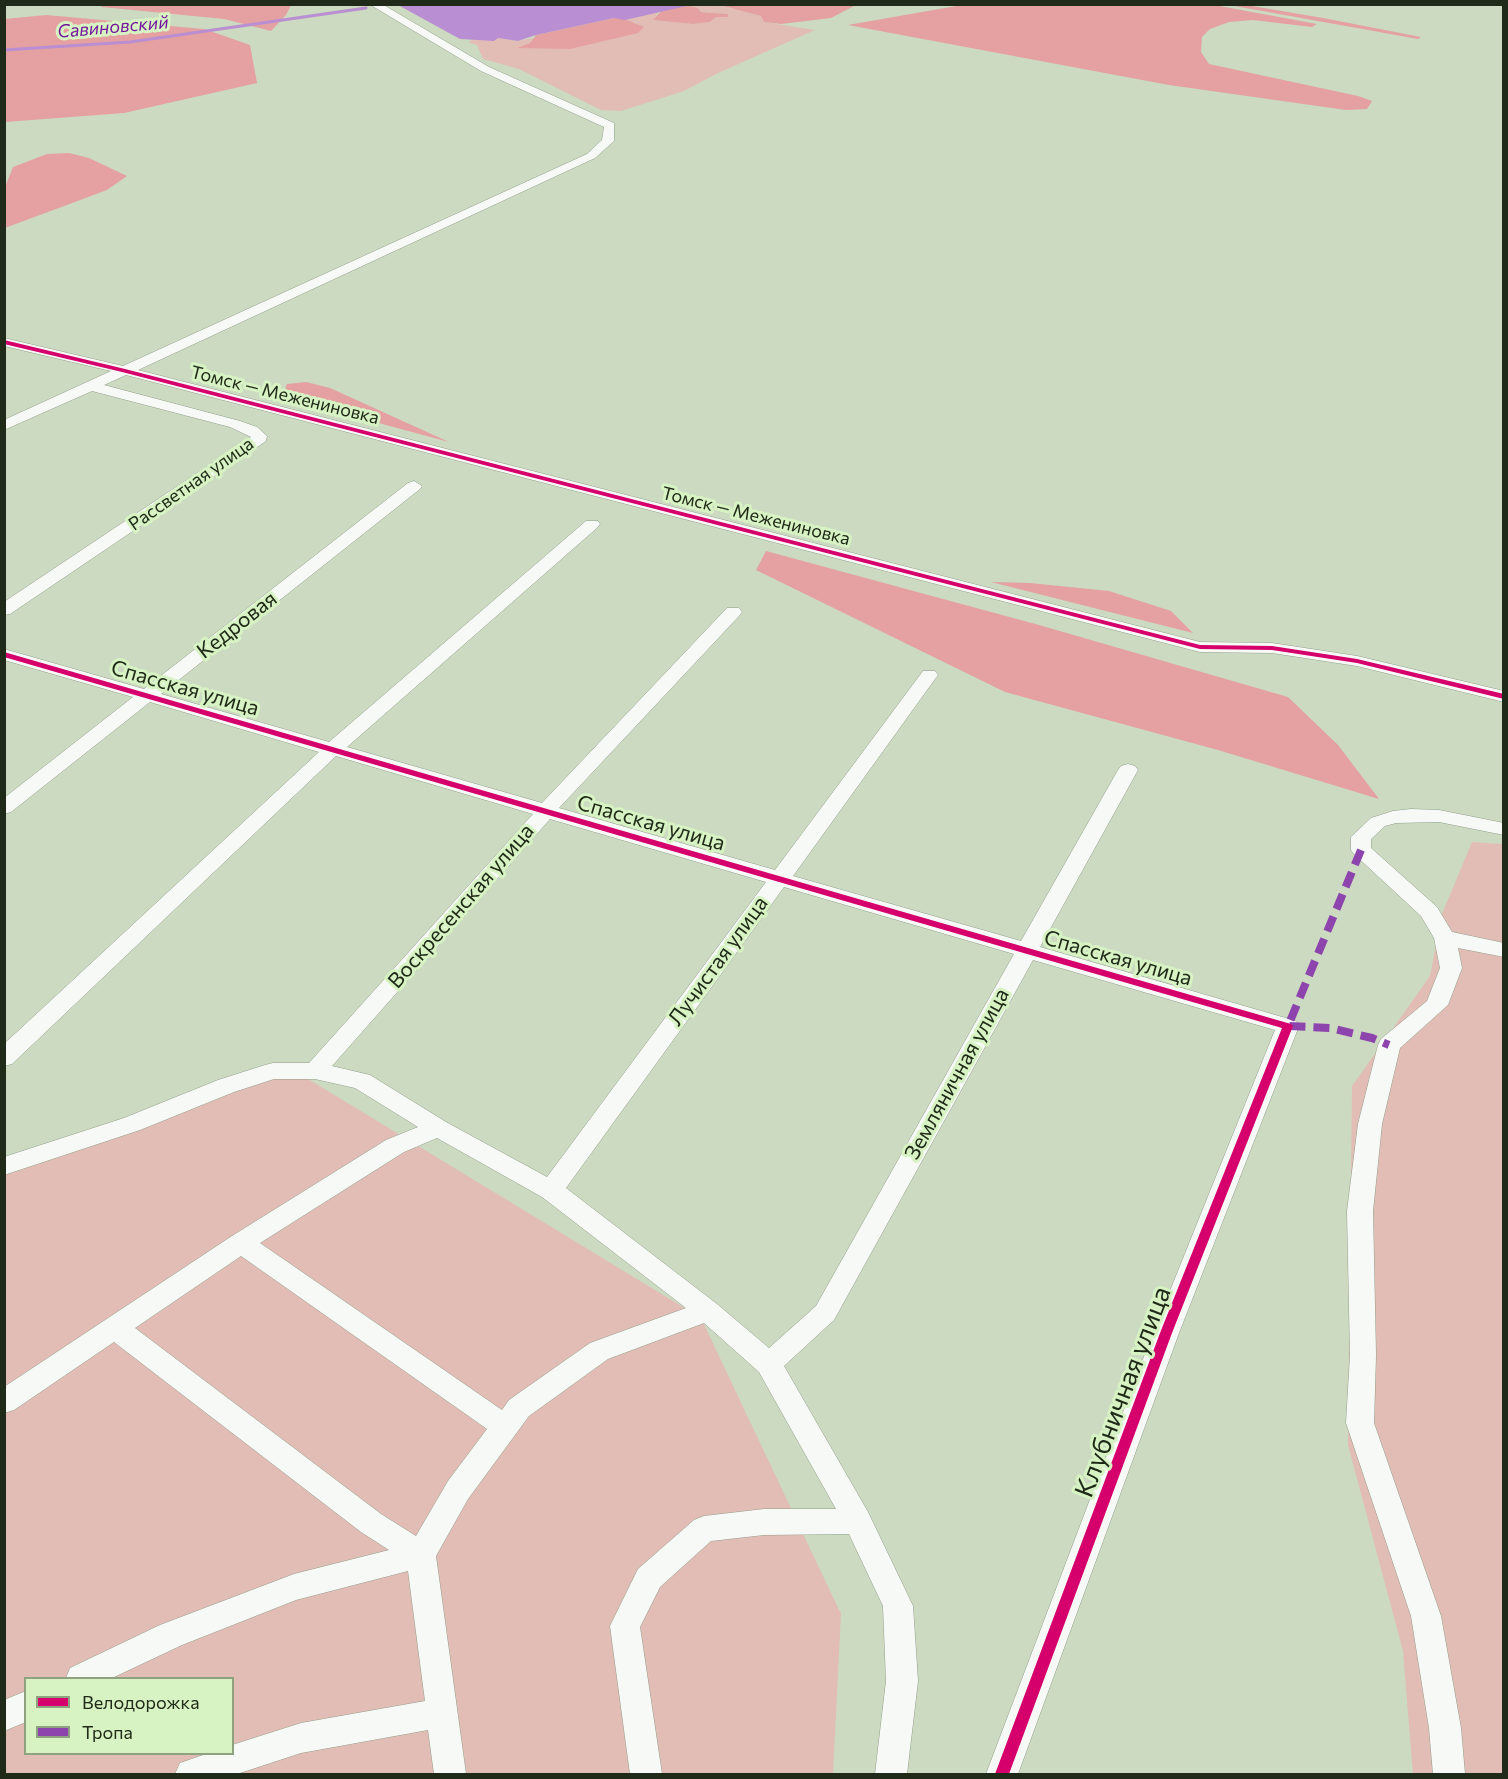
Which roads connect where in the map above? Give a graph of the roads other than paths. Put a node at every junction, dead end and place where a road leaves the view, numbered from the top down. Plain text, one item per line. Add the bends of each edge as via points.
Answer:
1 (374, 4) edge
2 (4, 342) edge
3 (123, 370) junction
4 (89, 386) junction
5 (4, 426) edge
6 (414, 486) dead end
7 (592, 524) dead end
8 (4, 610) edge
9 (733, 612) dead end
10 (4, 654) edge
11 (928, 675) dead end
12 (147, 695) junction
13 (1503, 697) edge
14 (333, 750) junction
15 (1128, 770) dead end
16 (4, 807) edge
17 (546, 811) junction
18 (1503, 829) edge
19 (779, 878) junction
20 (1445, 938) junction
21 (1026, 950) junction
22 (1503, 950) edge
23 (1288, 1026) joint
24 (4, 1058) edge
25 (315, 1071) junction
26 (438, 1128) junction
27 (4, 1166) edge
28 (551, 1190) junction
29 (241, 1243) junction
30 (708, 1311) junction
31 (114, 1327) junction
32 (769, 1364) junction
33 (4, 1402) edge
34 (505, 1426) junction
35 (858, 1521) junction
36 (421, 1555) junction
37 (83, 1677) edge
38 (24, 1707) edge
39 (442, 1713) junction
40 (4, 1716) edge
41 (191, 1774) edge
42 (450, 1774) edge
43 (646, 1774) edge
44 (891, 1774) edge
45 (1002, 1774) edge
46 (1449, 1774) edge

1 - 3 street via 485,69 610,125 608,141 591,156
2 - 3 street, Томск — Межениновка
3 - 4 street
3 - 13 street, Томск — Межениновка via 1200,647 1272,648 1357,661
4 - 5 street
4 - 8 street, Рассветная улица via 235,424 259,435 258,441
6 - 12 street, Кедровая
7 - 14 street
9 - 17 street, Воскресенская улица
10 - 12 street, Спасская улица
11 - 19 street, Лучистая улица
12 - 14 street, Спасская улица
12 - 16 street, Кедровая
14 - 17 street, Спасская улица
14 - 24 street
15 - 21 street, Земляничная улица
17 - 19 street, Спасская улица
17 - 25 street, Воскресенская улица
18 - 20 street via 1439,816 1411,815 1377,822 1361,837 1361,850 1428,912
19 - 21 street, Спасская улица
19 - 28 street, Лучистая улица
20 - 22 street
20 - 46 street via 1451,968 1437,1005 1389,1045 1370,1124 1360,1210 1360,1423 1426,1616
21 - 23 street, Спасская улица
21 - 32 street, Земляничная улица via 825,1313
23 - 45 street, Клубничная улица via 1162,1344
25 - 26 street via 362,1081
25 - 27 street via 273,1071 132,1124
26 - 28 street
26 - 29 street via 395,1146
28 - 30 street
29 - 31 street
29 - 34 street
30 - 32 street
30 - 34 street via 599,1351 519,1408
31 - 33 street
31 - 36 street via 371,1523
32 - 35 street
34 - 36 street via 458,1490
35 - 43 street via 764,1522 704,1529 649,1578 625,1626
35 - 44 street via 898,1606 902,1681
36 - 37 street via 294,1587 171,1635
36 - 39 street
38 - 40 street
39 - 41 street via 301,1738
39 - 42 street

